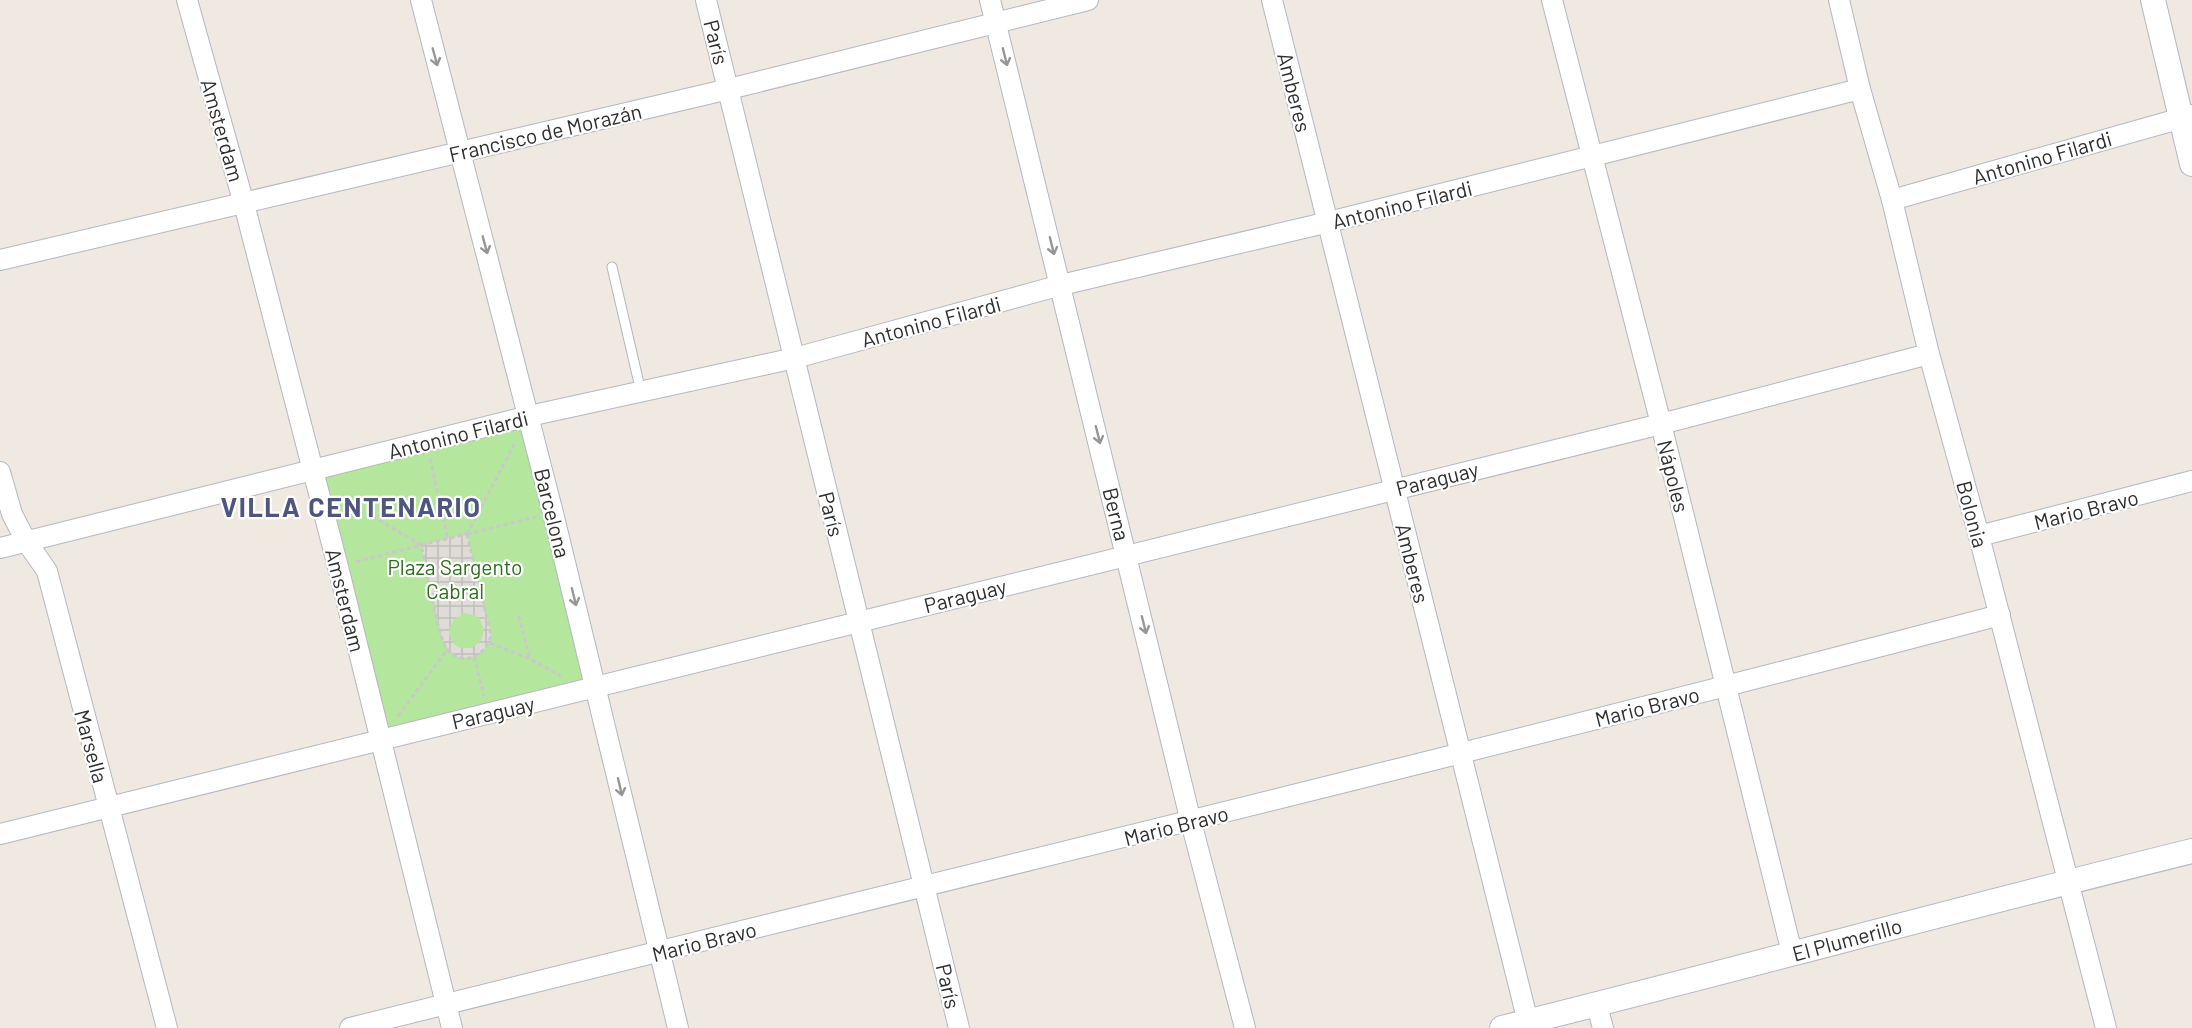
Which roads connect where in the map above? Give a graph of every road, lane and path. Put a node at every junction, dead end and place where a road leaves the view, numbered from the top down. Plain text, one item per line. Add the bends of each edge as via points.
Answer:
1 (187, 0) edge
2 (421, 0) edge
3 (706, 0) edge
4 (990, 0) edge
5 (1088, 0) edge
6 (1272, 0) edge
7 (1552, 0) edge
8 (1839, 0) edge
9 (2153, 0) edge
10 (996, 22) junction
11 (729, 89) junction
12 (1860, 89) junction
13 (2187, 117) edge
14 (460, 151) junction
15 (1592, 156) junction
16 (2192, 164) edge
17 (1892, 200) junction
18 (244, 204) junction
19 (1329, 222) junction
20 (0, 260) edge
21 (612, 267) dead end
22 (1061, 285) junction
23 (1929, 354) junction
24 (795, 358) junction
25 (641, 392) junction
26 (529, 416) junction
27 (1661, 424) junction
28 (426, 442) junction
29 (0, 471) edge
30 (314, 476) junction
31 (2192, 482) edge
32 (1394, 488) junction
33 (553, 513) junction
34 (467, 534) junction
35 (1980, 536) junction
36 (448, 539) junction
37 (27, 542) junction
38 (421, 546) junction
39 (0, 548) edge
40 (1127, 555) junction
41 (338, 567) junction
42 (426, 569) junction
43 (398, 574) dead end
44 (2000, 615) junction
45 (519, 616) dead end
46 (858, 622) junction
47 (490, 643) junction
48 (447, 650) junction
49 (474, 657) junction
50 (530, 659) junction
51 (1726, 687) junction
52 (591, 689) junction
53 (488, 712) junction
54 (381, 739) junction
55 (1459, 753) junction
56 (108, 808) junction
57 (1191, 822) junction
58 (0, 834) edge
59 (2192, 851) edge
60 (2068, 881) junction
61 (926, 886) junction
62 (1792, 952) junction
63 (659, 953) junction
64 (446, 1004) junction
65 (1600, 1017) edge
66 (1528, 1022) junction
67 (166, 1028) edge
68 (350, 1028) edge
69 (452, 1028) edge
70 (678, 1028) edge
71 (959, 1028) edge
72 (1245, 1028) edge
73 (1502, 1028) edge
74 (2106, 1028) edge

1 - 18 street, Amsterdam
2 -> 14 street, Barcelona
3 - 11 street, París
4 - 10 street, Berna
5 - 10 street, Francisco de Morazán
6 - 19 street, Amberes
7 - 15 street, Nápoles
8 - 12 street, Bolonia
9 - 13 street
10 - 11 street, Francisco de Morazán
10 -> 22 street, Berna
11 - 14 street, Francisco de Morazán
11 - 24 street, París
12 - 15 street, Antonino Filardi
12 - 17 street, Bolonia
13 - 16 street
13 - 17 street, Antonino Filardi
14 - 18 street, Francisco de Morazán
14 -> 26 street, Barcelona
15 - 19 street, Antonino Filardi
15 - 27 street, Nápoles
17 - 23 street, Bolonia
18 - 20 street, Francisco de Morazán
18 - 30 street, Amsterdam
19 - 22 street, Antonino Filardi
19 - 32 street, Amberes
21 - 25 lane
22 - 24 street, Antonino Filardi
22 -> 40 street, Berna
23 - 27 street, Paraguay
23 - 35 street, Bolonia
24 - 25 street, Antonino Filardi
24 - 46 street, París
25 - 26 street, Antonino Filardi
26 - 28 street, Antonino Filardi
26 - 33 street, Barcelona
26 - 34 path
27 - 32 street, Paraguay
27 - 51 street, Nápoles
28 - 30 street, Antonino Filardi
28 - 36 path
29 - 37 street, Marsella via 12,514
30 - 37 street, Antonino Filardi
30 - 38 path
30 - 41 street, Amsterdam
31 - 35 street, Mario Bravo
32 - 40 street, Paraguay
32 - 55 street, Amberes
33 - 34 path
33 -> 52 street, Barcelona
34 - 36 path
34 - 47 path via 490,627
35 - 44 street, Bolonia
36 - 38 path
37 - 39 street, Antonino Filardi
37 - 56 street, Marsella via 46,571
38 - 41 path
38 - 42 path
40 - 46 street, Paraguay
40 -> 57 street, Berna
41 - 54 street, Amsterdam
42 - 43 path
42 - 48 path
44 - 51 street, Mario Bravo
44 - 60 street, Bolonia
45 - 50 path
46 - 52 street, Paraguay
46 - 61 street, París
47 - 49 path
47 - 50 path
48 - 49 path via 462,658
48 - 54 path
49 - 53 path
50 - 52 path
51 - 55 street, Mario Bravo
51 - 62 street, Nápoles
52 - 53 street, Paraguay
52 -> 63 street, Barcelona
53 - 54 street, Paraguay
54 - 56 street, Paraguay
54 - 64 street, Amsterdam
55 - 57 street, Mario Bravo
55 - 66 street, Amberes
56 - 58 street, Paraguay
56 - 67 street, Marsella
57 - 61 street, Mario Bravo
57 - 72 street, Berna
59 - 60 street, El Plumerillo
60 - 62 street, El Plumerillo
60 - 74 street, Bolonia
61 - 63 street, Mario Bravo
61 - 71 street, París
62 - 65 street, El Plumerillo
63 - 64 street, Mario Bravo
63 - 70 street, Barcelona
64 - 68 street, Mario Bravo
64 - 69 street, Amsterdam
65 - 66 street, El Plumerillo
66 - 73 street, El Plumerillo

